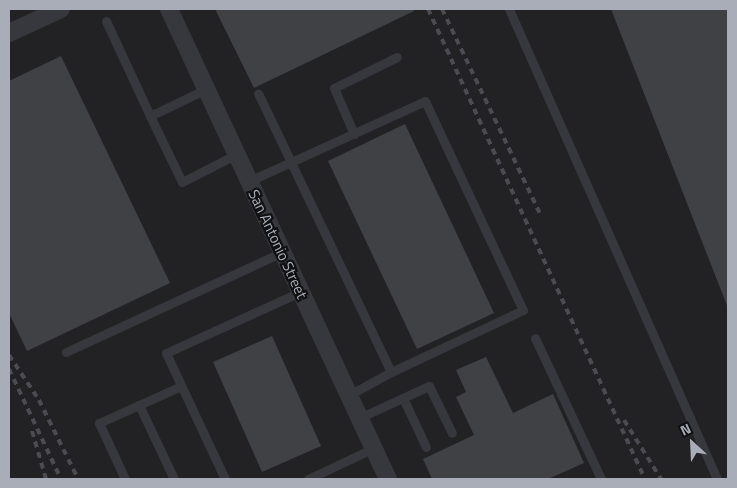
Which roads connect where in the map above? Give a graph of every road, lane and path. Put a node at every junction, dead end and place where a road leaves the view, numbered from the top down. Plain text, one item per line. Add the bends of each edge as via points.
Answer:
1 (61, 9) edge
2 (169, 9) edge
3 (509, 9) edge
4 (106, 21) dead end
5 (9, 33) edge
6 (397, 57) dead end
7 (206, 88) junction
8 (258, 93) dead end
9 (150, 116) junction
10 (354, 134) junction
11 (237, 154) junction
12 (292, 162) junction
13 (250, 182) junction
14 (282, 252) junction
15 (300, 292) junction
16 (535, 338) dead end
17 (66, 352) dead end
18 (391, 372) junction
19 (181, 386) junction
20 (349, 394) junction
21 (404, 398) junction
22 (139, 405) junction
23 (359, 418) junction
24 (452, 433) dead end
25 (426, 447) dead end
26 (374, 448) junction
27 (125, 479) edge
28 (174, 479) edge
29 (225, 479) edge
30 (308, 479) edge
31 (388, 479) edge
32 (601, 479) edge
33 (717, 479) edge

1 - 5 street
2 - 7 street, San Antonio Street
3 - 33 lane
4 - 9 lane
6 - 10 lane via 334,88
7 - 9 lane
7 - 11 street, San Antonio Street
8 - 12 lane
9 - 11 lane via 182,182
10 - 12 lane
10 - 18 lane via 425,101 523,310
11 - 13 street, San Antonio Street
12 - 13 lane
12 - 18 lane
13 - 14 street, San Antonio Street
14 - 15 street, San Antonio Street
14 - 17 lane
15 - 19 lane via 166,353
15 - 20 street, San Antonio Street
16 - 32 lane
18 - 20 lane
19 - 22 lane
19 - 29 lane
20 - 23 street, San Antonio Street
21 - 23 lane
21 - 24 lane via 429,386
21 - 25 lane
22 - 27 lane via 99,423
22 - 28 lane
23 - 26 street, San Antonio Street
26 - 30 lane
26 - 31 street, San Antonio Street

